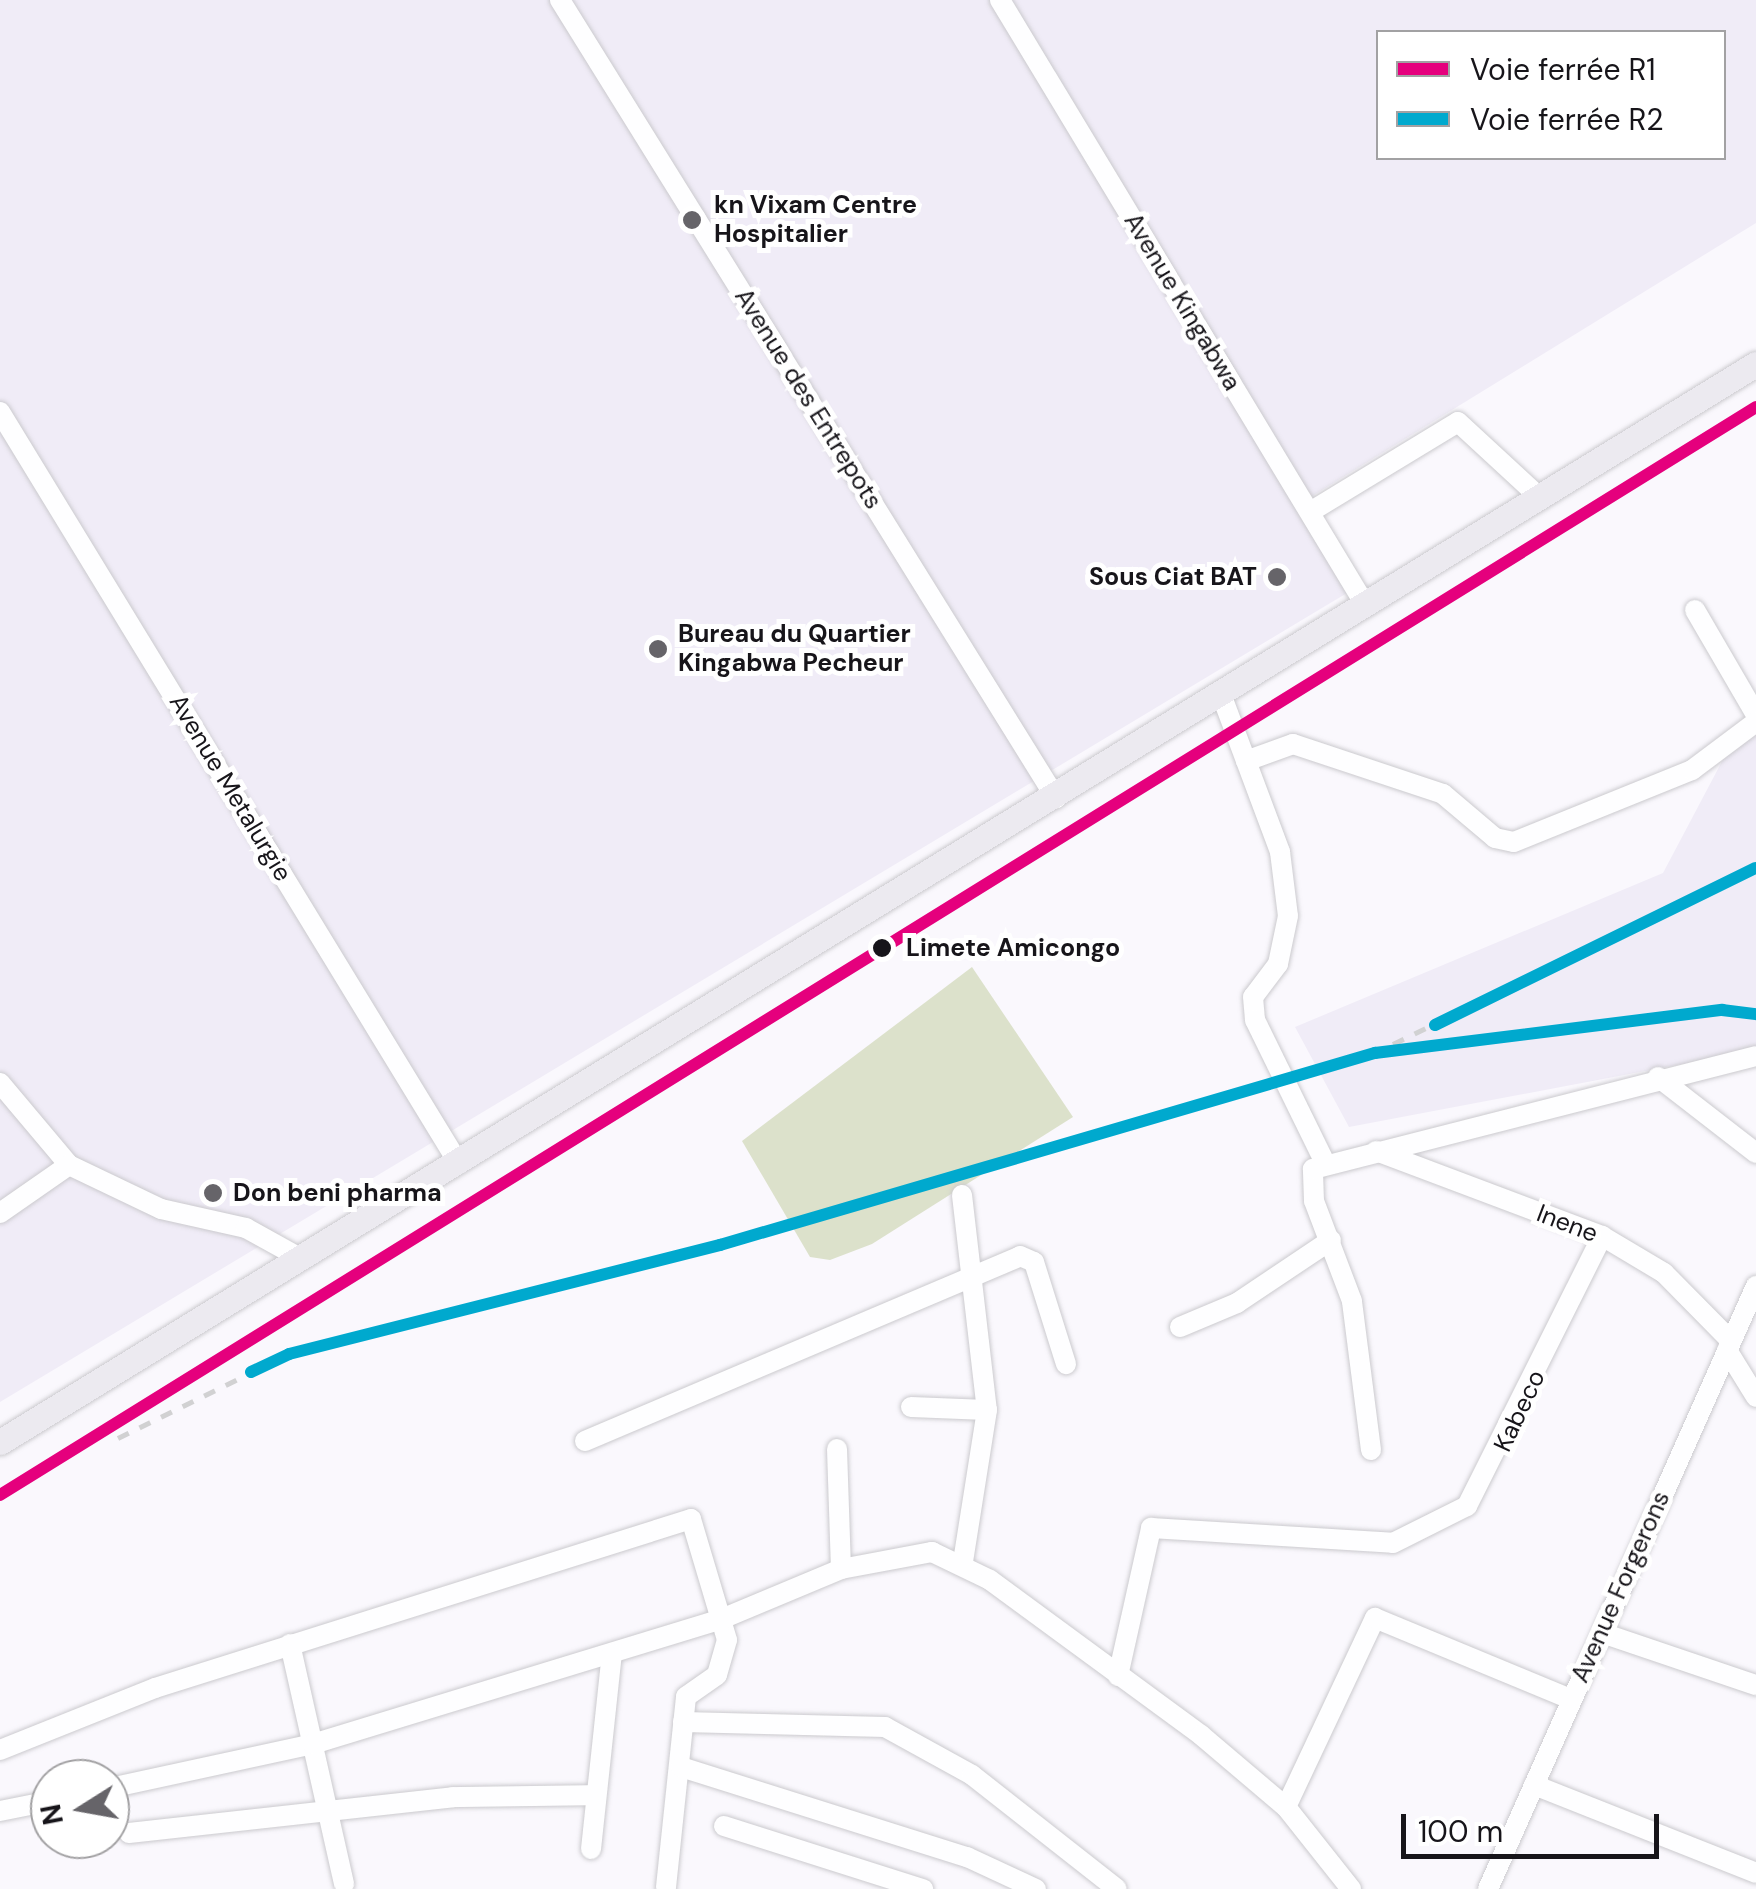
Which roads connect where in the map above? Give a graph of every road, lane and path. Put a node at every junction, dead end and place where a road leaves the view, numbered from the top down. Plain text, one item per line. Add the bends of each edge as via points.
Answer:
1 (560, 0) edge
2 (1000, 0) edge
3 (1756, 364) edge
4 (0, 412) edge
5 (1538, 495) junction
6 (1310, 512) junction
7 (1364, 603) junction
8 (1695, 610) dead end
9 (1220, 694) junction
10 (1756, 715) edge
11 (1756, 722) edge
12 (1246, 761) junction
13 (1056, 798) junction
14 (1756, 1056) edge
15 (1658, 1076) junction
16 (0, 1083) edge
17 (1376, 1151) junction
18 (1756, 1153) edge
19 (1325, 1163) junction
20 (459, 1164) junction
21 (69, 1165) junction
22 (962, 1195) dead end
23 (0, 1213) edge
24 (1602, 1236) junction
25 (1331, 1240) junction
26 (302, 1259) junction
27 (972, 1276) junction
28 (1756, 1286) edge
29 (1180, 1327) dead end
30 (1729, 1345) junction
31 (1066, 1364) dead end
32 (1756, 1397) edge
33 (911, 1408) dead end
34 (987, 1410) junction
35 (585, 1441) dead end
36 (0, 1442) edge
37 (837, 1449) dead end
38 (1371, 1450) dead end
39 (963, 1562) junction
40 (842, 1569) junction
41 (724, 1618) junction
42 (1602, 1632) junction
43 (290, 1644) junction
44 (612, 1654) junction
45 (1118, 1676) junction
46 (1756, 1685) edge
47 (1571, 1698) junction
48 (683, 1722) junction
49 (313, 1744) junction
50 (0, 1750) edge
51 (681, 1767) junction
52 (130, 1784) edge
53 (1534, 1785) junction
54 (594, 1795) junction
55 (30, 1805) edge
56 (1286, 1807) junction
57 (329, 1810) junction
58 (0, 1812) edge
59 (724, 1826) dead end
60 (130, 1833) edge
61 (590, 1849) dead end
62 (1756, 1873) edge
63 (344, 1884) dead end
64 (666, 1888) edge
65 (923, 1889) edge
66 (1036, 1889) edge
67 (1118, 1889) edge
68 (1350, 1889) edge
69 (1488, 1889) edge

1 - 13 street, Avenue des Entrepots
2 - 6 street, Avenue Kingabwa
3 - 5 main road
4 - 20 street, Avenue Metalurgie
5 - 6 street via 1458,422
5 - 7 main road
6 - 7 street, Avenue Kingabwa
7 - 9 main road
8 - 10 street
9 - 12 street
9 - 13 main road
11 - 12 street via 1692,770 1514,842 1495,838 1443,794 1293,744
12 - 19 street via 1280,852 1288,916 1278,964 1253,997 1255,1020
13 - 20 main road
14 - 15 street
15 - 17 street
15 - 18 street
16 - 21 street
17 - 19 street
17 - 24 street, Inene
19 - 25 street via 1309,1180
20 - 26 main road
21 - 23 street
21 - 26 street via 161,1208 246,1228
22 - 27 street
24 - 30 street, Inene via 1664,1273
24 - 45 street, Kabeco via 1485,1485 1443,1522 1394,1543 1150,1528
25 - 29 street via 1237,1303
25 - 38 street via 1352,1301
26 - 36 main road
27 - 31 street via 1020,1256 1034,1262
27 - 34 street
27 - 35 street
28 - 30 street, Avenue Forgerons
30 - 32 street, Inene
30 - 42 street, Avenue Forgerons
33 - 34 street
34 - 39 street
37 - 40 street
39 - 40 street via 916,1551
39 - 45 street
40 - 41 street
41 - 43 street via 699,1526 682,1518 515,1580
41 - 44 street
41 - 48 street via 718,1675 686,1697
42 - 46 street
42 - 47 street, Avenue Forgerons
43 - 49 street
43 - 50 street
44 - 49 street
44 - 54 street
45 - 56 street
47 - 53 street, Avenue Forgerons
47 - 56 street via 1374,1618
48 - 51 street
48 - 67 street via 886,1727 972,1775
49 - 52 street
49 - 57 street
51 - 64 street
51 - 66 street via 916,1840
53 - 62 street
53 - 69 street, Avenue Forgerons
54 - 57 street
54 - 61 street
55 - 58 street
56 - 68 street
57 - 60 street
57 - 63 street
59 - 65 street

